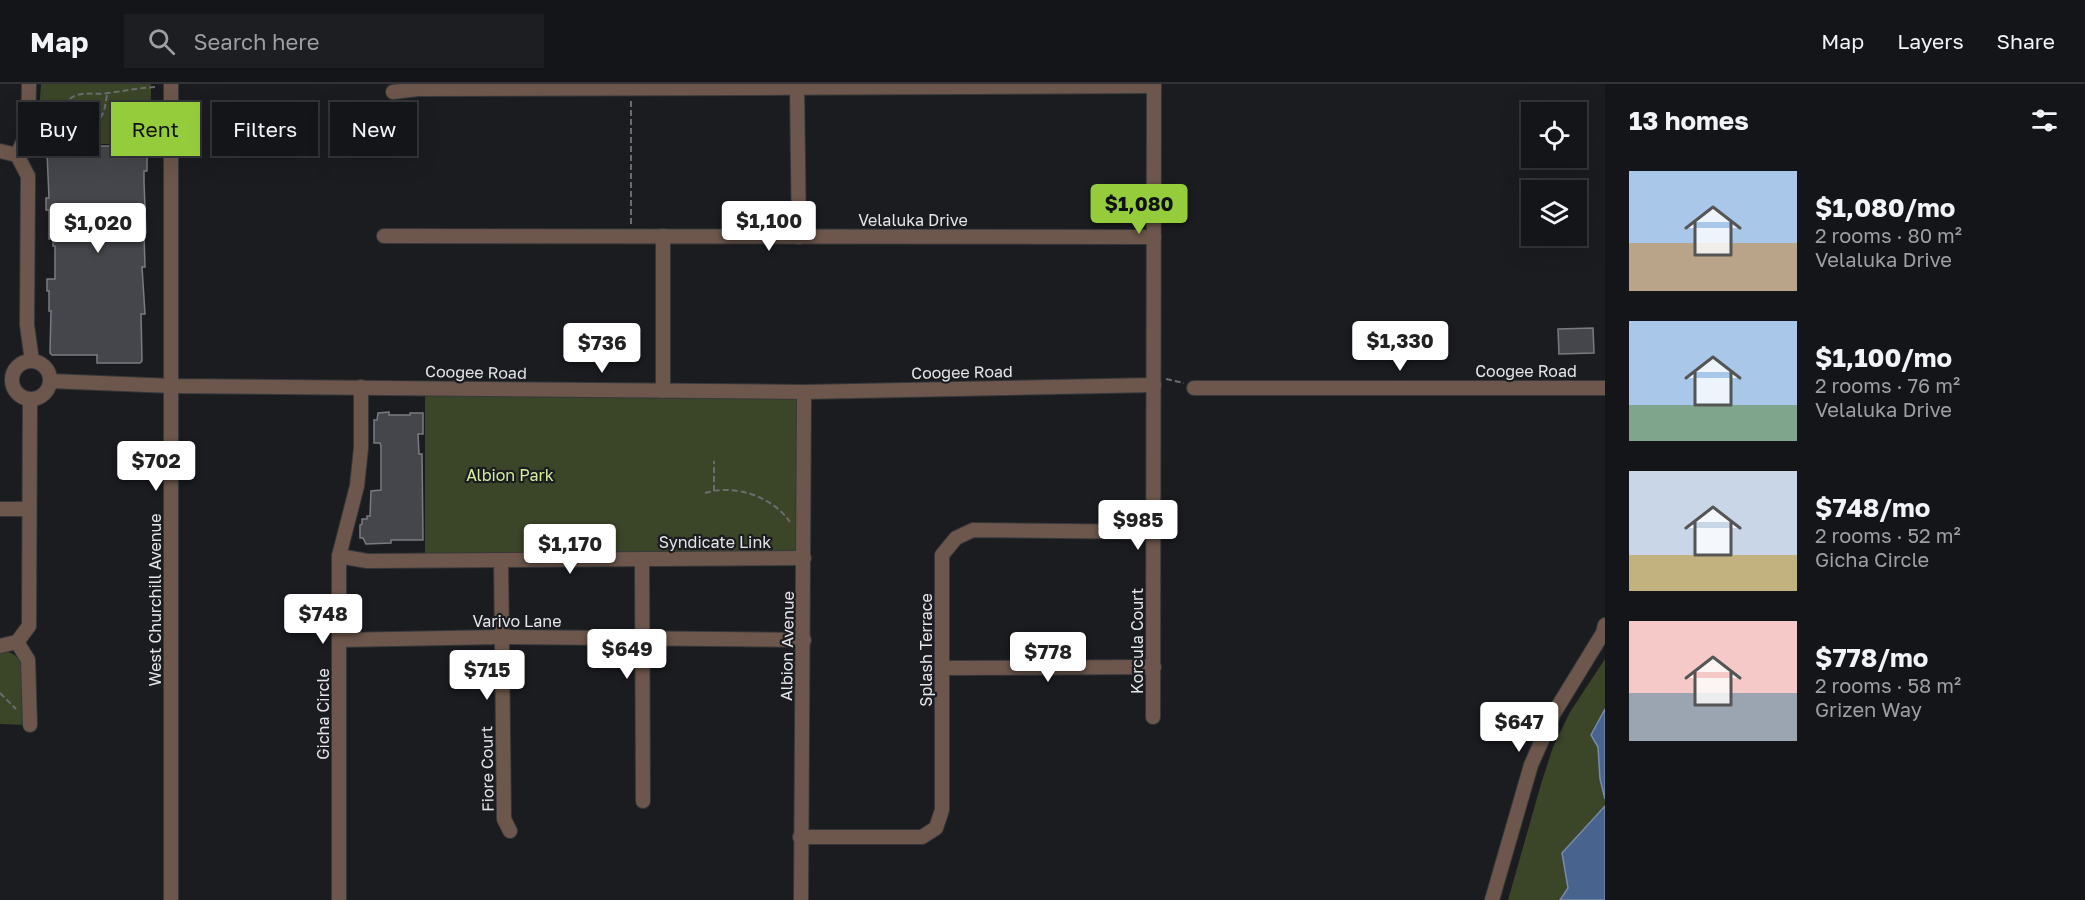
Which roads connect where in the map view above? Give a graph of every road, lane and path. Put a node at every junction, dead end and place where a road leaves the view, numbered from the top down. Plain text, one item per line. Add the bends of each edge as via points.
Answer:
1 (29, 84) edge
2 (171, 84) edge
3 (1155, 85) edge
4 (585, 86) edge
5 (723, 86) edge
6 (861, 86) edge
7 (154, 87) dead end
8 (797, 87) junction
9 (631, 88) junction
10 (393, 92) dead end
11 (108, 93) junction
12 (67, 102) edge
13 (99, 118) edge
14 (0, 151) edge
15 (17, 155) junction
16 (384, 236) dead end
17 (631, 236) junction
18 (663, 236) junction
19 (799, 237) junction
20 (1154, 237) junction
21 (32, 361) junction
22 (6, 379) edge
23 (50, 381) junction
24 (1154, 382) junction
25 (172, 386) junction
26 (361, 387) junction
27 (1194, 388) joint
28 (1605, 388) edge
29 (663, 391) junction
30 (804, 392) junction
31 (30, 399) junction
32 (714, 461) dead end
33 (714, 491) junction
34 (705, 493) dead end
35 (0, 509) edge
36 (29, 509) junction
37 (792, 524) dead end
38 (1154, 532) junction
39 (339, 556) junction
40 (804, 558) junction
41 (642, 559) junction
42 (501, 560) junction
43 (1605, 625) edge
44 (502, 637) junction
45 (642, 638) junction
46 (339, 640) junction
47 (804, 640) junction
48 (17, 642) junction
49 (0, 646) edge
50 (1154, 666) junction
51 (942, 668) junction
52 (0, 693) edge
53 (1154, 717) dead end
54 (30, 725) joint
55 (643, 801) dead end
56 (510, 831) dead end
57 (800, 837) junction
58 (171, 900) edge
59 (339, 900) edge
60 (801, 900) edge
61 (1492, 900) edge

1 - 15 street via 28,131
2 - 25 street, West Churchill Avenue
3 - 6 street
3 - 20 street, Korcula Court
4 - 9 street
4 - 10 street via 418,88
5 - 8 street
5 - 9 street
6 - 8 street
7 - 11 path
8 - 19 street
9 - 17 path
11 - 12 path via 80,93
11 - 13 path
14 - 15 street
15 - 21 street via 28,176 27,325
16 - 17 street, Velaluka Drive
17 - 18 street, Velaluka Drive
18 - 19 street, Velaluka Drive
18 - 29 street
19 - 20 street, Velaluka Drive
20 - 24 street, Korcula Court
21 - 22 street via 19,365
21 - 23 street via 45,367
22 - 31 street via 17,393
23 - 25 street, Coogee Road
23 - 31 street via 42,395
24 - 27 path via 1178,380
24 - 30 street, Coogee Road
24 - 38 street, Korcula Court
25 - 26 street, Coogee Road
25 - 58 street, West Churchill Avenue
26 - 29 street, Coogee Road
26 - 39 street, Gicha Circle via 357,486
27 - 28 street, Coogee Road
29 - 30 street, Coogee Road
30 - 40 street, Albion Avenue
31 - 36 street
32 - 33 path
33 - 34 path
33 - 37 path via 733,490 760,497
35 - 36 street
36 - 48 street via 29,627
38 - 50 street, Korcula Court
38 - 51 street, Splash Terrace via 973,530 956,538 942,555
39 - 42 street, Syndicate Link via 367,561
39 - 46 street, Gicha Circle
40 - 41 street, Syndicate Link
40 - 47 street, Albion Avenue
41 - 42 street, Syndicate Link
41 - 45 street
42 - 44 street, Fiore Court
43 - 61 street via 1554,713 1531,765
44 - 45 street, Varivo Lane
44 - 46 street, Varivo Lane
44 - 56 street, Fiore Court via 504,819
45 - 47 street, Varivo Lane
45 - 55 street
46 - 59 street, Gicha Circle
47 - 57 street, Albion Avenue
48 - 49 street
48 - 54 street via 28,660
50 - 51 street
50 - 53 street, Korcula Court
51 - 57 street, Splash Terrace via 942,810 936,828 922,837
52 - 54 path
57 - 60 street, Albion Avenue

